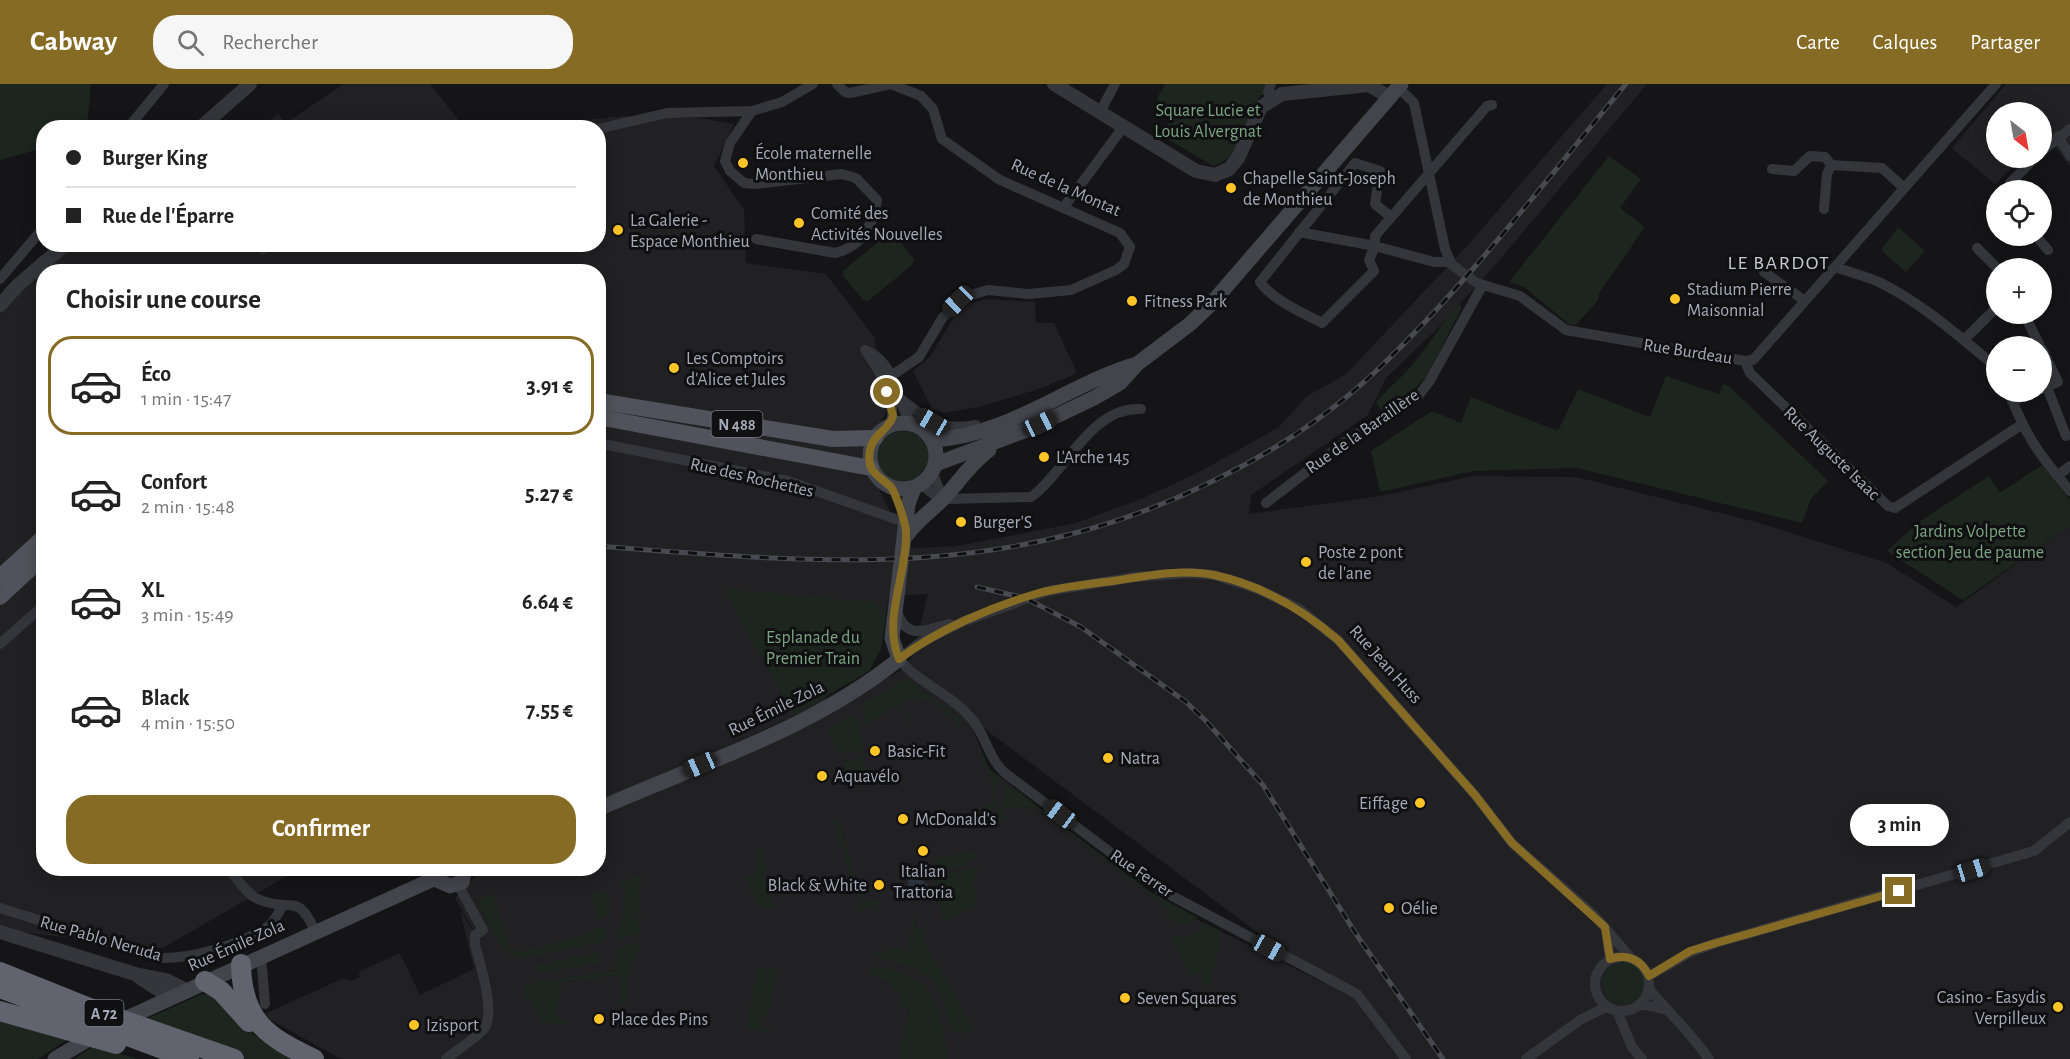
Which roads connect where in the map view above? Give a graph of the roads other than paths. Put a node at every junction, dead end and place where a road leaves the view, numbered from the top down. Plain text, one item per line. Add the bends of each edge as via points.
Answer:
1 (164, 84) edge
2 (250, 84) edge
3 (813, 84) edge
4 (837, 84) edge
5 (1054, 84) edge
6 (1114, 84) edge
7 (1271, 84) edge
8 (1996, 84) edge
9 (1396, 89) edge
10 (1271, 99) junction
11 (1492, 105) dead end
12 (752, 111) junction
13 (1100, 112) junction
14 (135, 120) edge
15 (209, 120) edge
16 (1124, 126) junction
17 (606, 127) edge
18 (2070, 129) edge
19 (2058, 136) junction
20 (2052, 142) edge
21 (2070, 156) edge
22 (1831, 165) junction
23 (2025, 168) edge
24 (1772, 169) dead end
25 (1429, 173) junction
26 (2013, 180) edge
27 (1904, 188) junction
28 (1064, 207) junction
29 (1824, 209) dead end
30 (1391, 218) junction
31 (1299, 232) junction
32 (36, 236) edge
33 (756, 239) dead end
34 (1375, 241) junction
35 (2045, 246) edge
36 (1977, 248) dead end
37 (2048, 250) dead end
38 (57, 252) edge
39 (1987, 258) edge
40 (43, 264) edge
41 (1452, 265) junction
42 (1835, 267) junction
43 (36, 270) edge
44 (1764, 272) dead end
45 (0, 279) edge
46 (1480, 285) junction
47 (1805, 301) junction
48 (0, 305) edge
49 (1986, 318) edge
50 (1964, 340) junction
51 (1986, 359) edge
52 (1745, 361) junction
53 (2052, 370) edge
54 (891, 376) junction
55 (2052, 385) edge
56 (902, 400) junction
57 (606, 402) edge
58 (2013, 402) edge
59 (2050, 402) edge
60 (1141, 409) dead end
61 (606, 418) edge
62 (913, 424) junction
63 (1024, 424) junction
64 (2021, 425) junction
65 (881, 432) junction
66 (2066, 436) dead end
67 (932, 440) junction
68 (606, 445) edge
69 (2070, 466) edge
70 (872, 468) junction
71 (934, 468) junction
72 (2057, 476) junction
73 (960, 477) junction
74 (917, 486) junction
75 (892, 488) junction
76 (2070, 491) edge
77 (972, 497) junction
78 (944, 498) junction
79 (1266, 503) dead end
80 (905, 529) junction
81 (36, 544) edge
82 (36, 563) edge
83 (0, 577) edge
84 (0, 597) edge
85 (36, 612) edge
86 (897, 618) junction
87 (962, 622) junction
88 (0, 644) edge
89 (899, 659) junction
90 (606, 806) edge
91 (2070, 822) edge
92 (235, 876) edge
93 (432, 876) edge
94 (440, 876) edge
95 (464, 876) edge
96 (458, 885) junction
97 (283, 905) junction
98 (0, 908) edge
99 (1605, 927) junction
100 (315, 931) junction
101 (0, 932) edge
102 (261, 956) junction
103 (1629, 957) junction
104 (1610, 959) junction
105 (241, 964) junction
106 (0, 972) edge
107 (135, 974) junction
108 (1649, 976) junction
109 (205, 981) junction
110 (0, 988) edge
111 (1649, 989) junction
112 (186, 990) junction
113 (1598, 996) junction
114 (170, 997) junction
115 (265, 1004) dead end
116 (1636, 1007) junction
117 (1612, 1009) junction
118 (1666, 1010) junction
119 (0, 1011) edge
120 (1580, 1020) junction
121 (264, 1031) junction
122 (1626, 1034) junction
123 (59, 1057) edge
124 (166, 1059) edge
125 (189, 1059) edge
126 (234, 1059) edge
127 (314, 1059) edge
128 (446, 1059) edge
129 (1406, 1059) edge
130 (1526, 1059) edge
131 (1642, 1059) edge
132 (1709, 1059) edge

1 - 14 street
2 - 15 street
3 - 12 street via 782,102
4 - 28 street, Rue de la Montat via 850,93 891,84 921,96 933,109 942,139 1000,180
5 - 13 street
6 - 13 street
7 - 10 street
8 - 27 street, Rue Burdeau
9 - 10 street via 1370,85 1282,94
9 - 25 street via 1414,103
9 - 63 main road via 1211,304 1180,333 1137,364 1120,383
10 - 16 street via 1262,107 1238,158 1229,169 1215,175 1196,171
11 - 25 street
12 - 17 street via 667,113
12 - 33 street via 727,150 725,161 737,179 755,184 842,174 856,178 877,200 870,227 846,250 835,253
13 - 16 street
16 - 28 street
18 - 19 street
19 - 20 street
19 - 21 street
22 - 24 street via 1826,157 1810,156 1794,171
22 - 27 street via 1882,168
22 - 29 street
23 - 26 street
25 - 30 street
25 - 41 street
27 - 42 street, Rue Burdeau
28 - 54 street, Rue de la Montat via 1120,233 1130,247 1125,264 1091,283 1060,292 978,291 958,301 943,317 919,357
30 - 31 street via 1375,204 1380,171 1355,163
30 - 34 street
31 - 34 street, Rue Burdeau
31 - 34 street via 1260,282 1266,290 1322,323 1374,271 1370,260
32 - 45 street
34 - 41 street, Rue Burdeau
35 - 37 street
36 - 39 street
38 - 40 street
41 - 46 street, Rue Burdeau
42 - 47 street, Rue Burdeau
42 - 50 street via 1899,293
43 - 48 street
44 - 47 street
46 - 52 street, Rue Burdeau via 1520,296 1566,330
46 - 79 street, Rue de la Baraillère via 1419,395 1345,442
47 - 52 street, Rue Burdeau via 1753,360
49 - 50 street
50 - 51 street
52 - 64 street, Rue Auguste Isaac via 1750,373 1888,506 1895,508
53 - 55 street via 2058,382
54 - 56 street
54 - 65 street via 879,357 865,350 893,410 892,420
56 - 62 street via 906,416
56 - 63 street via 921,415 949,428
57 - 65 main road, N 488 via 833,439
58 - 64 street
59 - 66 street
60 - 77 street via 1128,408 1100,424 1030,497
61 - 70 main road, N 488
62 - 65 main road
62 - 67 main road
63 - 67 main road
63 - 71 main road
63 - 73 main road
64 - 72 street
65 - 70 main road via 869,458
67 - 71 main road
68 - 80 street, Rue des Rochettes via 788,481
69 - 72 street
70 - 75 main road
71 - 74 main road
71 - 78 street
72 - 76 street
73 - 77 street
73 - 78 main road
74 - 75 main road
74 - 78 street
74 - 80 main road via 908,504
75 - 80 main road
77 - 78 street
78 - 80 main road
80 - 86 main road
81 - 83 main road
82 - 84 main road
85 - 88 street
86 - 87 street, Rue Jean Huss via 908,630 916,632
86 - 89 main road via 892,641
87 - 89 street, Rue Jean Huss via 918,644
87 - 99 street, Rue Jean Huss via 1036,594 1160,574 1214,575 1280,599 1338,640 1475,795 1512,843
89 - 90 main road, Rue Émile Zola via 804,719
89 - 129 street, Rue Ferrer via 968,714 992,759 1005,773 1159,889 1357,994
91 - 108 street via 2034,851 1690,951
92 - 97 street via 251,895
93 - 100 main road, Rue Émile Zola
94 - 96 main road via 446,885
95 - 96 main road
96 - 128 street via 483,930 476,935 476,945 489,1021 484,1030
97 - 98 street, Rue Pablo Neruda via 266,928 204,953 180,958 159,958
97 - 100 street via 297,904 303,908
99 - 103 street, Rue Jean Huss
99 - 104 street
100 - 102 main road, Rue Émile Zola
101 - 107 street
102 - 105 main road, Rue Émile Zola
102 - 115 street
103 - 104 street
103 - 108 street via 1638,961
104 - 113 street via 1595,979
105 - 109 main road, Rue Émile Zola
105 - 121 highway via 243,995
106 - 126 highway, A 72
107 - 112 street via 166,980
107 - 114 street
108 - 111 street
109 - 112 main road, Rue Émile Zola
109 - 121 highway via 221,991 253,1026
110 - 125 highway, A 72
111 - 116 street
111 - 118 street
112 - 114 main road, Rue Émile Zola
113 - 117 street
113 - 120 street
114 - 123 main road, Rue Émile Zola
116 - 117 street
116 - 118 street
116 - 122 street
117 - 120 street
117 - 122 street
118 - 132 street via 1688,1029
119 - 124 highway
120 - 130 street
121 - 127 highway
122 - 131 street

